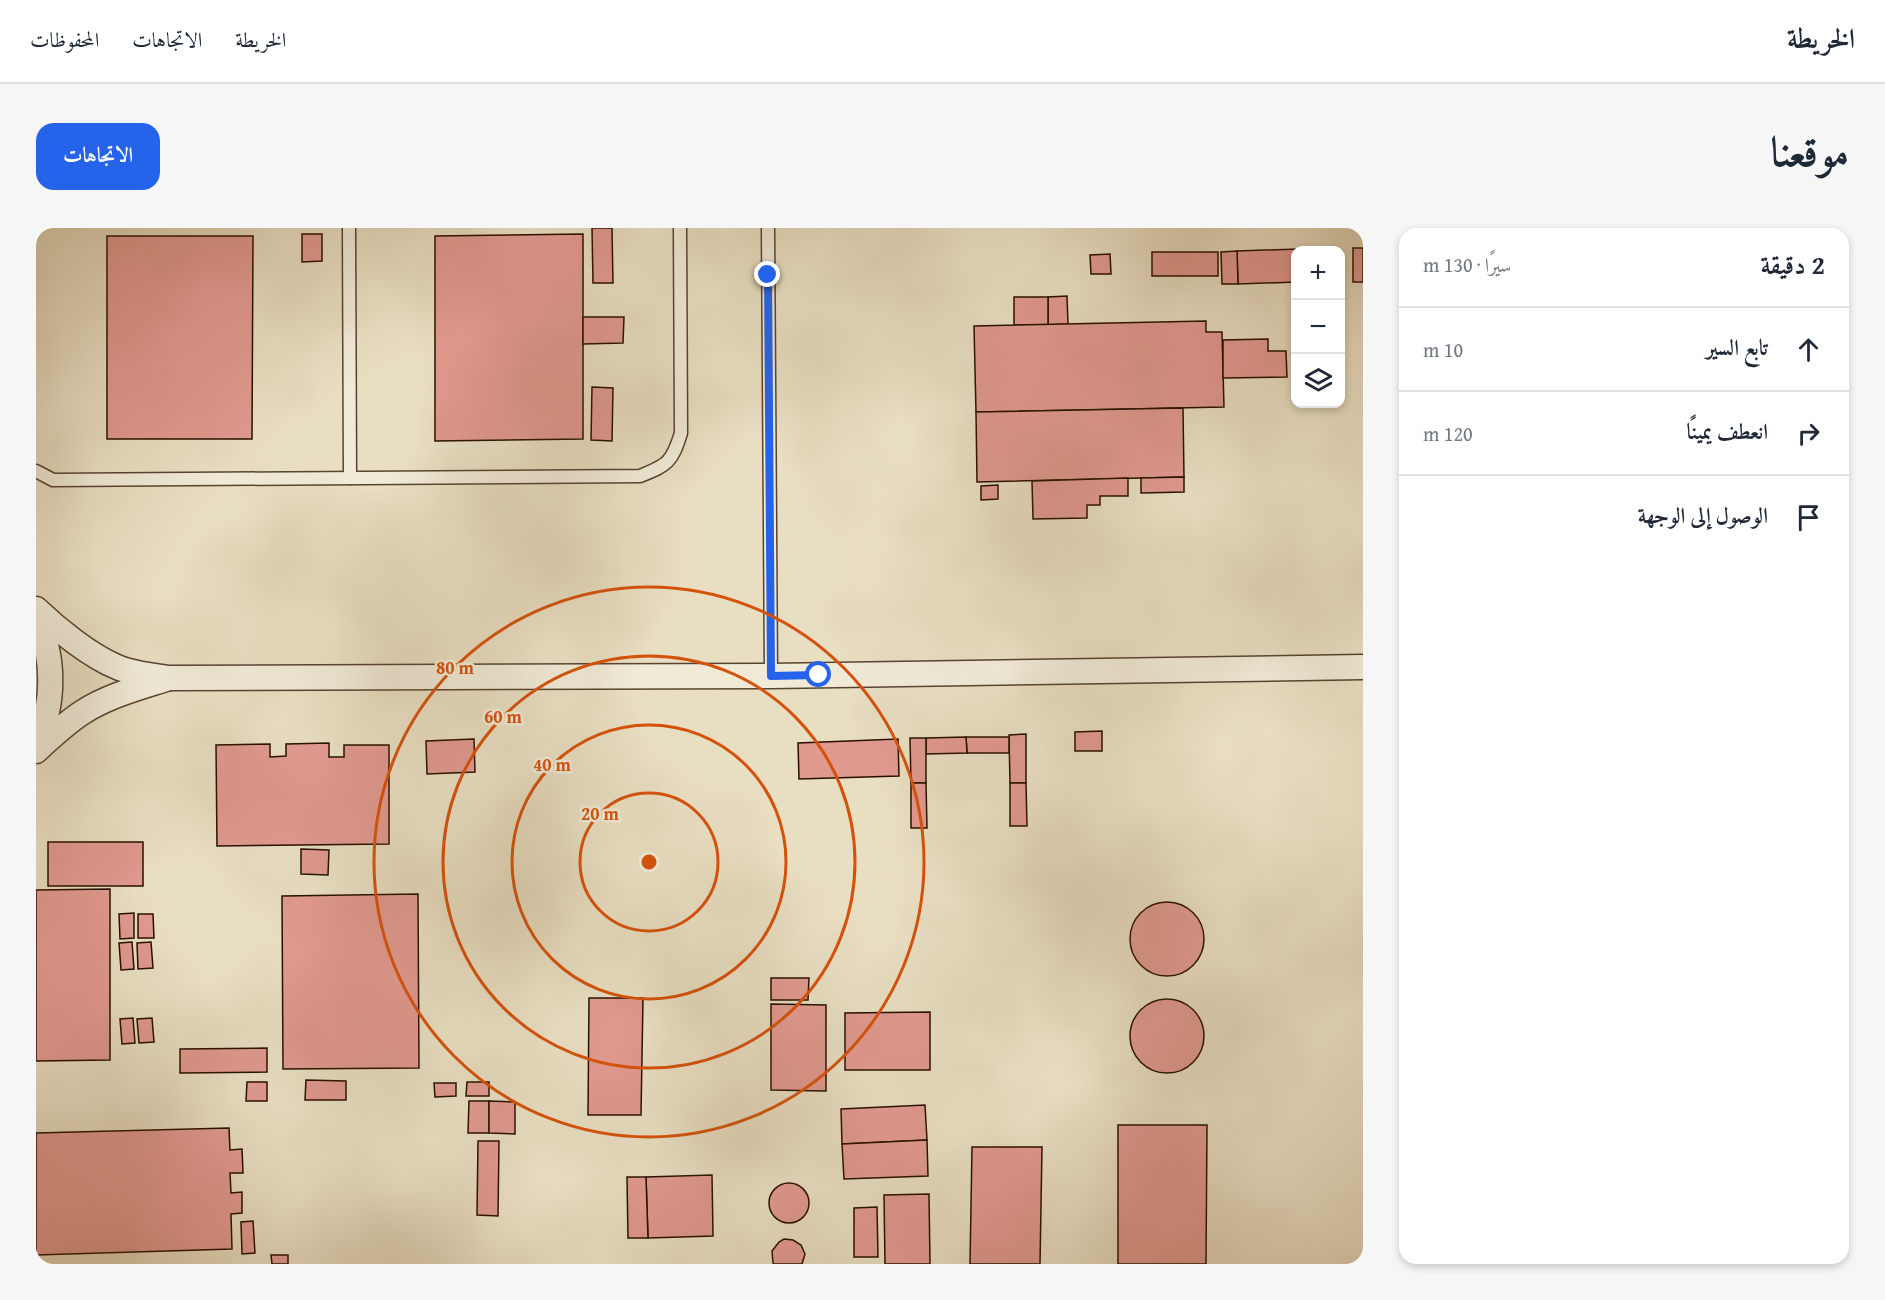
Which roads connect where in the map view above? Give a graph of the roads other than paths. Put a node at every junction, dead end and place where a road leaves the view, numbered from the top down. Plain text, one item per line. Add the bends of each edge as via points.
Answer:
1 (349, 228) edge
2 (680, 228) edge
3 (768, 228) edge
4 (36, 471) edge
5 (350, 478) junction
6 (36, 609) edge
7 (36, 622) edge
8 (1363, 667) edge
9 (771, 676) junction
10 (168, 678) junction
11 (36, 739) edge
12 (36, 751) edge

1 - 5 lane
2 - 5 lane via 681,434 676,452 664,466 640,476
3 - 9 lane
4 - 5 lane via 52,480
6 - 10 street via 82,647 117,668
7 - 11 street via 44,634 51,681 43,728
8 - 9 street
9 - 10 street
10 - 12 street via 124,692 83,712

